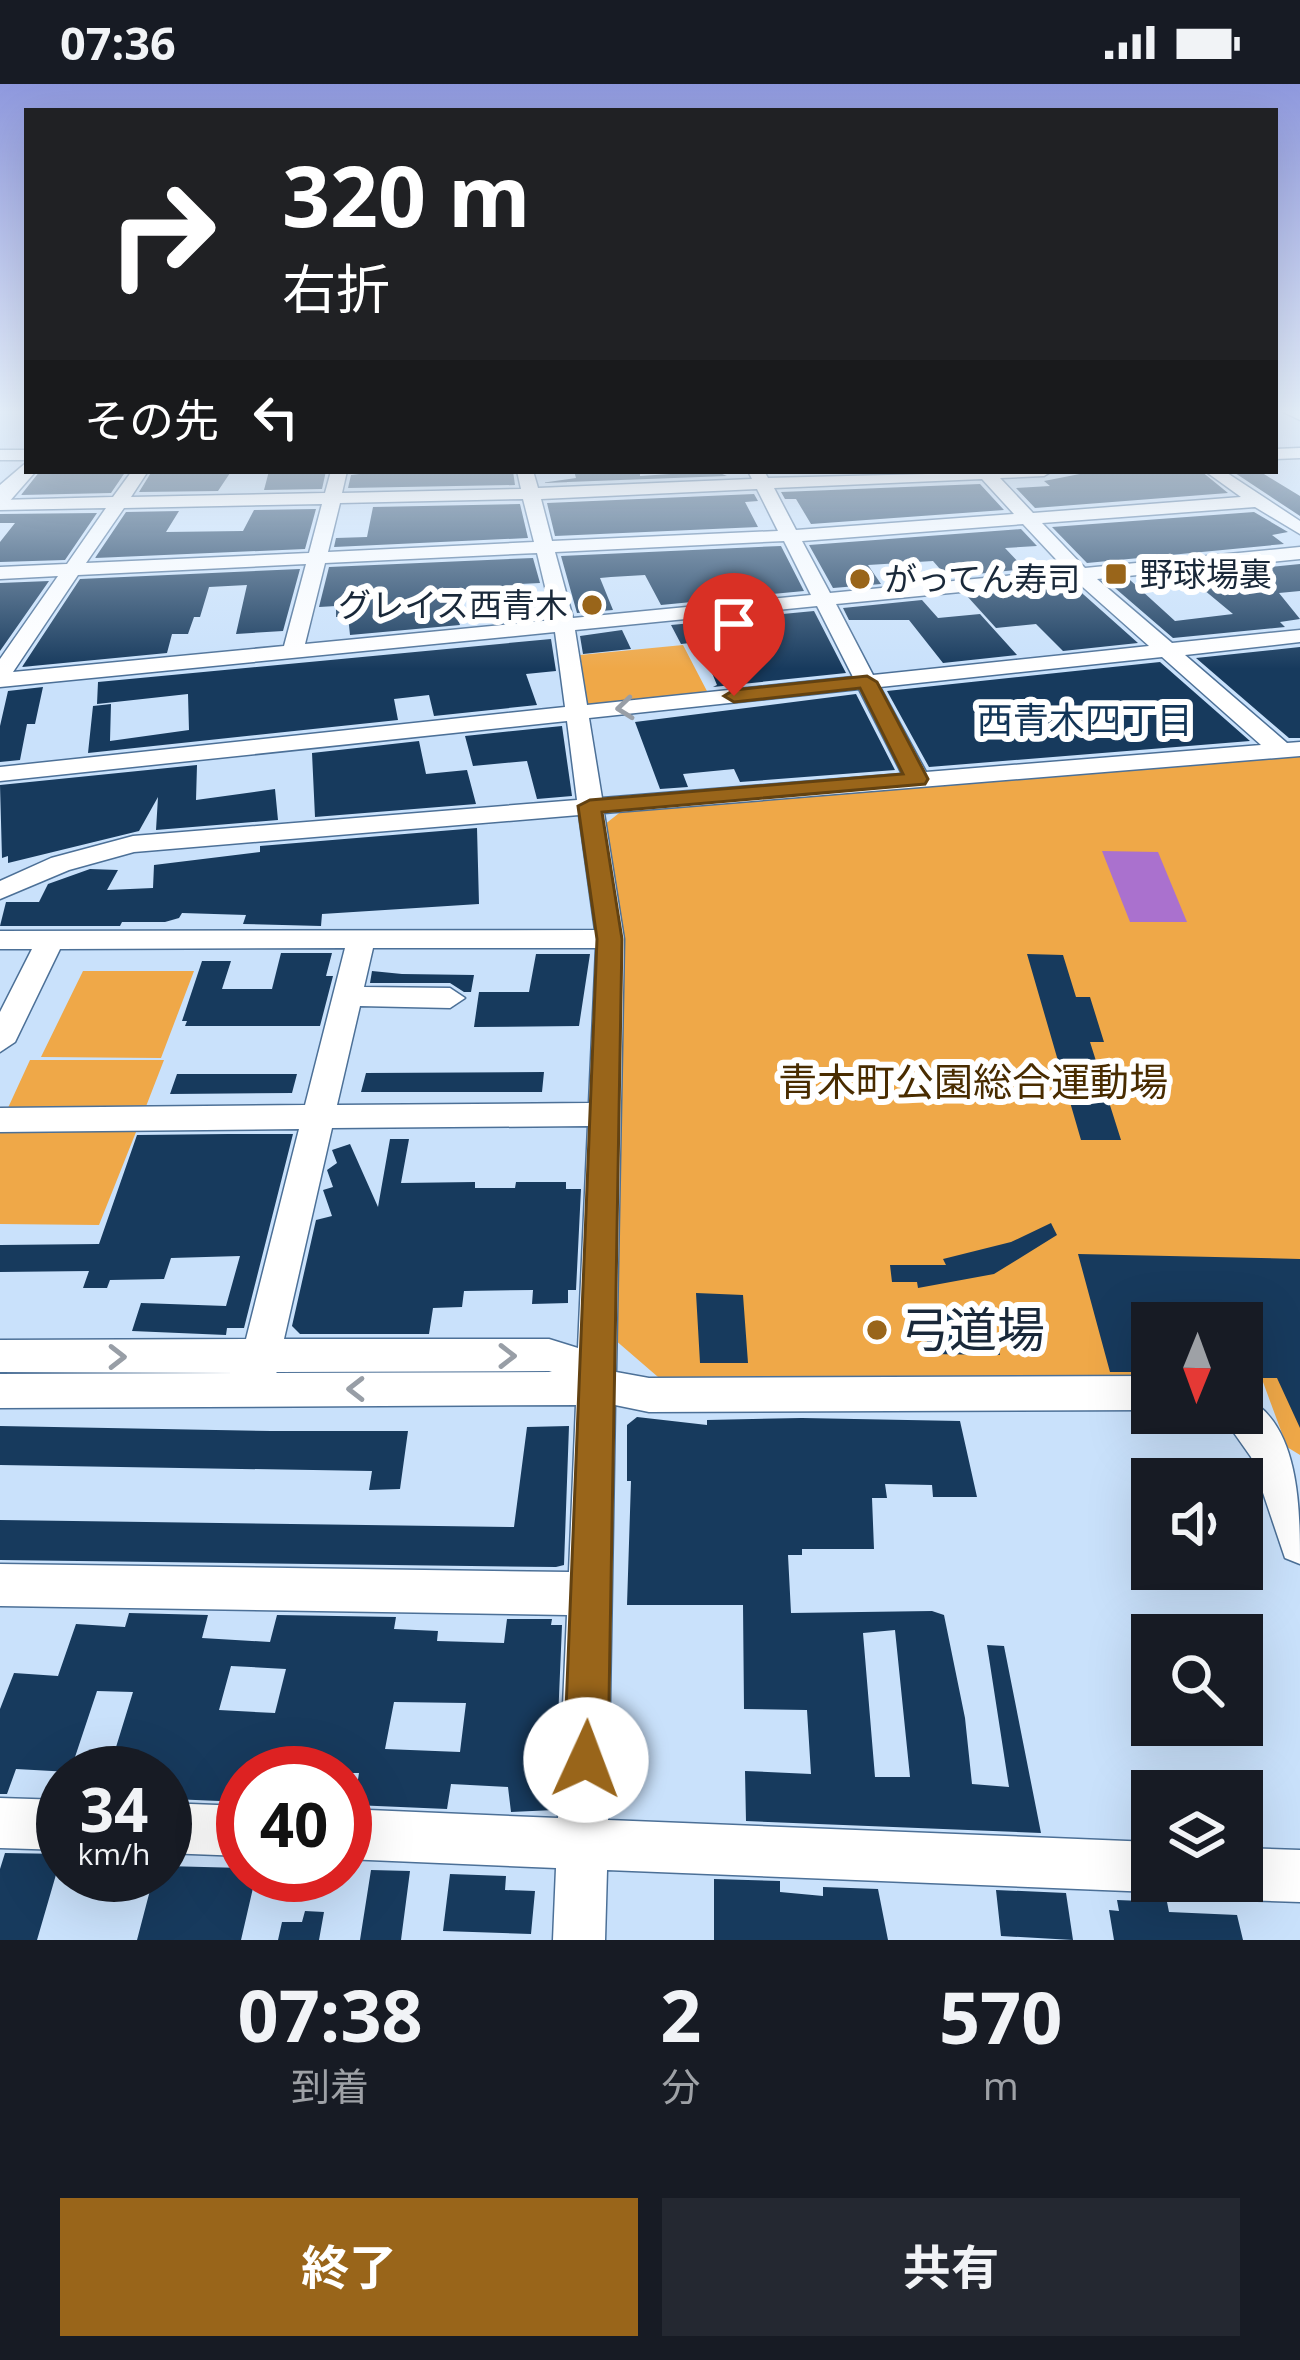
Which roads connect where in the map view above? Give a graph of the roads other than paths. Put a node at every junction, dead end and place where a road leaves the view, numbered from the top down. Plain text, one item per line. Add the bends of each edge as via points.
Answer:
1 (123, 496) edge
2 (450, 496) edge
3 (531, 496) edge
4 (769, 496) edge
5 (1007, 496) edge
6 (1254, 496) edge
7 (331, 498) junction
8 (1263, 501) junction
9 (0, 502) edge
10 (119, 502) junction
11 (1032, 522) junction
12 (1300, 529) edge
13 (790, 536) junction
14 (544, 548) junction
15 (1300, 553) edge
16 (315, 558) junction
17 (74, 568) junction
18 (0, 573) edge
19 (1079, 573) junction
20 (824, 598) junction
21 (564, 624) junction
22 (1300, 636) edge
23 (292, 651) junction
24 (1168, 651) junction
25 (1075, 660) junction
26 (0, 678) edge
27 (867, 682) junction
28 (1100, 685) dead end
29 (577, 714) junction
30 (1290, 749) edge
31 (0, 774) edge
32 (917, 779) junction
33 (590, 806) junction
34 (0, 891) edge
35 (361, 939) junction
36 (610, 939) junction
37 (0, 940) edge
38 (50, 941) junction
39 (347, 996) junction
40 (450, 998) dead end
41 (0, 1042) edge
42 (605, 1114) junction
43 (317, 1117) junction
44 (0, 1120) edge
45 (0, 1356) edge
46 (257, 1373) junction
47 (599, 1385) junction
48 (0, 1391) edge
49 (1131, 1393) edge
50 (1258, 1434) edge
51 (1293, 1498) edge
52 (1300, 1544) edge
53 (0, 1585) edge
54 (592, 1594) junction
55 (0, 1822) edge
56 (36, 1824) edge
57 (372, 1835) edge
58 (583, 1843) junction
59 (1131, 1866) edge
60 (1263, 1875) edge
61 (1300, 1876) edge
62 (579, 1940) edge

1 - 10 street
2 - 7 street
3 - 14 street
4 - 13 street
5 - 11 street
6 - 8 street
7 - 10 street
7 - 16 street
8 - 11 street
8 - 12 street
9 - 10 street
10 - 17 street
11 - 13 street
11 - 19 street
13 - 14 street
13 - 20 street
14 - 16 street
14 - 21 street
15 - 19 street
16 - 17 street
16 - 23 street
17 - 18 street
17 - 26 street
19 - 20 street
19 - 24 street
20 - 21 street
20 - 27 street
21 - 23 street
21 - 29 street
22 - 24 street
23 - 26 street
24 - 25 street
24 - 30 street
25 - 27 street
25 - 28 street
27 -> 29 street
27 - 32 street
29 - 31 street
29 - 33 street
30 - 32 street
32 - 33 street
33 - 34 street via 134,844
33 - 36 street
35 - 36 street
35 - 38 street
35 - 39 street
36 - 42 street
37 - 38 street
38 - 41 street
39 - 40 street
39 - 43 street
42 - 43 street
42 - 47 street
43 - 44 street
43 - 46 street
45 -> 46 street
46 - 47 street
46 - 48 street
47 - 49 street via 649,1395
47 - 54 street
50 - 51 street
51 - 52 street
53 - 54 street
54 - 58 street
55 - 56 street
57 - 58 street
58 - 59 street
58 - 62 street
60 - 61 street

